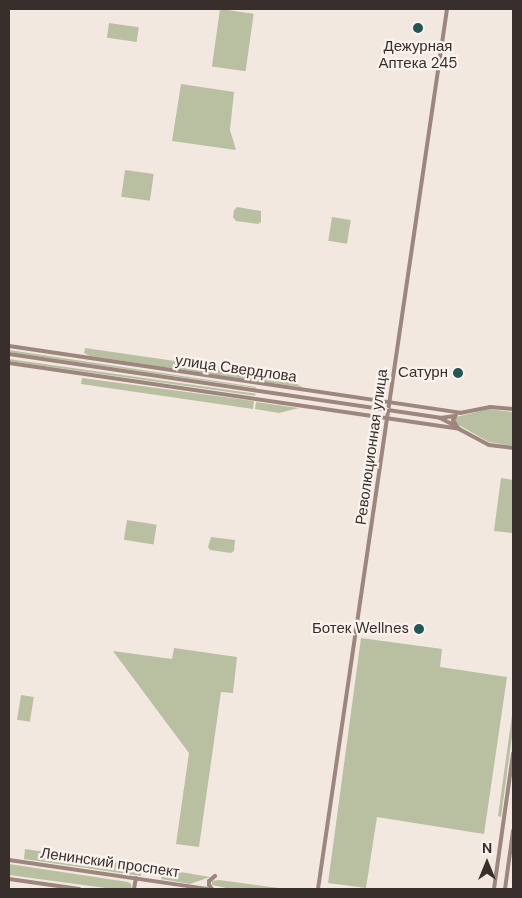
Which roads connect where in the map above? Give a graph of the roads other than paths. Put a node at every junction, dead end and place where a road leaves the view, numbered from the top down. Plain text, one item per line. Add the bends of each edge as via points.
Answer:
1 (447, 9) edge
2 (9, 346) edge
3 (9, 354) edge
4 (9, 362) edge
5 (389, 403) junction
6 (513, 409) edge
7 (388, 410) junction
8 (458, 414) junction
9 (387, 418) junction
10 (440, 418) junction
11 (454, 426) junction
12 (459, 429) junction
13 (513, 448) edge
14 (513, 753) edge
15 (513, 831) edge
16 (9, 859) edge
17 (215, 876) dead end
18 (136, 878) junction
19 (9, 879) edge
20 (79, 889) edge
21 (134, 889) edge
22 (207, 889) edge
23 (212, 889) edge
24 (318, 889) edge
25 (494, 889) edge
26 (505, 889) edge

1 - 5 main road, Революционная улица
2 - 5 main road, улица Свердлова
3 - 7 main road, улица Свердлова
4 - 9 main road, улица Свердлова
5 - 7 main road, Революционная улица
5 - 8 main road, улица Свердлова
6 - 8 main road, улица Свердлова via 490,407
7 - 9 main road, Революционная улица
7 - 10 main road, улица Свердлова
8 - 10 main road, улица Свердлова
8 - 11 main road via 453,420
9 - 12 main road, улица Свердлова
9 - 24 main road, Революционная улица
10 - 11 main road, улица Свердлова
11 - 12 main road, улица Свердлова
12 - 13 main road, улица Свердлова via 484,443
14 - 25 main road
15 - 26 main road
16 - 18 main road, Ленинский проспект
17 - 23 main road via 209,881
18 - 21 main road
18 - 22 main road, Ленинский проспект
19 - 20 main road, Ленинский проспект

